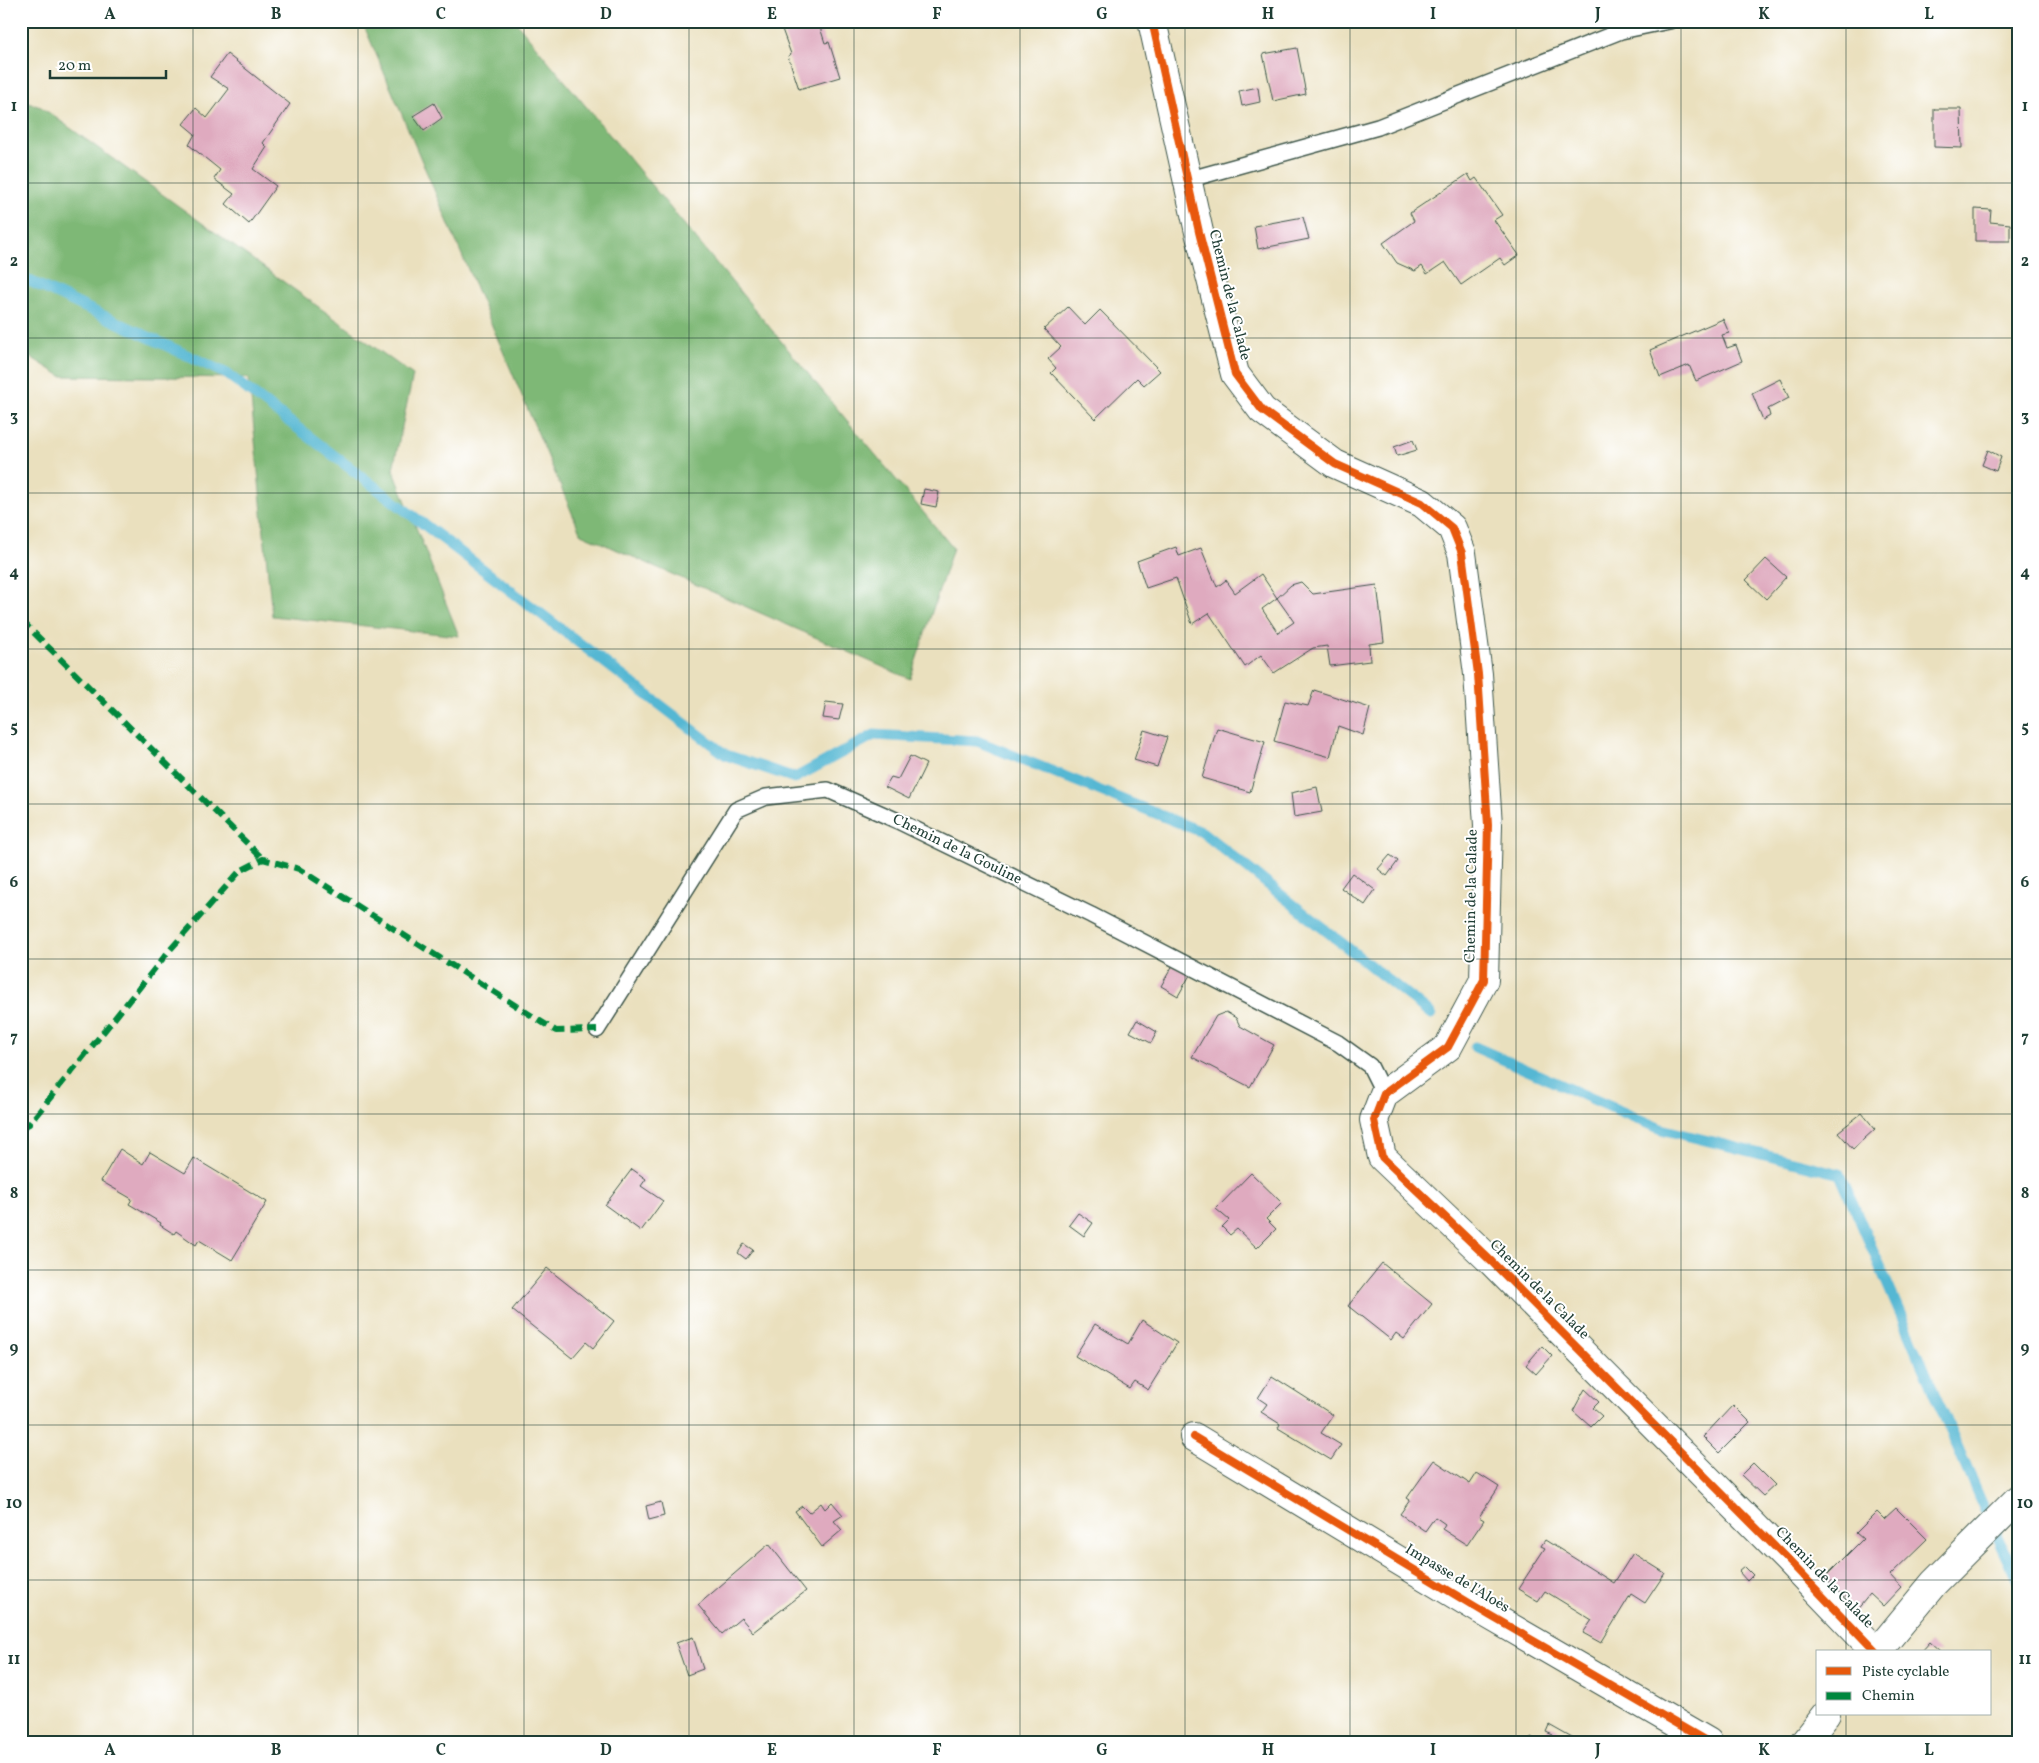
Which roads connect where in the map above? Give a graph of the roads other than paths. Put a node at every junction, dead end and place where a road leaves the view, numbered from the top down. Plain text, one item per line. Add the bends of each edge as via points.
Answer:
1 (1152, 21) edge
2 (1669, 21) edge
3 (1187, 180) junction
4 (597, 1030) dead end
5 (1384, 1094) junction
6 (1194, 1436) dead end
7 (2015, 1502) edge
8 (1875, 1650) edge
9 (1879, 1650) edge
10 (1824, 1716) edge
11 (1708, 1742) edge
12 (1804, 1742) edge

1 - 3 street, Chemin de la Calade
2 - 3 lane via 1622,31 1378,127
3 - 5 street, Chemin de la Calade via 1235,374 1262,410 1335,464 1430,510 1452,528 1462,553 1478,674 1488,825 1484,980 1448,1047
4 - 5 lane, Chemin de la Gouline via 736,810 766,796 828,790 1091,916 1338,1043 1370,1066
5 - 8 street, Chemin de la Calade via 1374,1120 1382,1157 1492,1262
6 - 11 street, Impasse de l'Aloès via 1489,1615
7 - 9 street via 1934,1583
10 - 12 street

